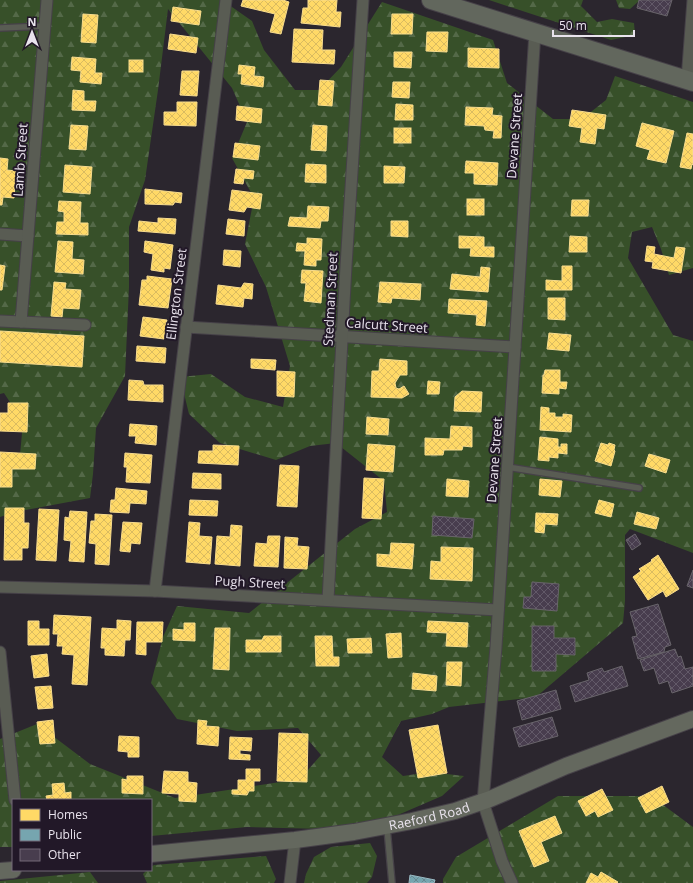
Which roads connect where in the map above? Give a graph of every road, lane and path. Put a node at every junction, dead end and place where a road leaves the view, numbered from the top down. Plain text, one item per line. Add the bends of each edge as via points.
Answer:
1 (47, 0) edge
2 (226, 0) edge
3 (364, 0) edge
4 (431, 0) edge
5 (693, 0) edge
6 (45, 26) junction
7 (0, 28) edge
8 (535, 32) junction
9 (690, 81) edge
10 (0, 234) edge
11 (28, 236) junction
12 (0, 321) edge
13 (22, 322) junction
14 (85, 325) dead end
15 (186, 327) junction
16 (342, 336) junction
17 (515, 347) junction
18 (507, 467) junction
19 (639, 488) dead end
20 (0, 587) edge
21 (155, 591) junction
22 (328, 600) junction
23 (498, 610) junction
24 (0, 652) edge
25 (3, 704) edge
26 (693, 719) edge
27 (15, 799) edge
28 (483, 802) junction
29 (386, 826) junction
30 (295, 840) junction
31 (152, 854) edge
32 (12, 870) edge
33 (0, 871) edge
34 (290, 883) edge
35 (392, 883) edge
36 (512, 883) edge

1 - 6 street, Lamb Street
2 - 15 street, Ellington Street
3 - 16 street, Stedman Street
4 - 8 main road
5 - 9 street
6 - 7 lane
6 - 11 street, Lamb Street
8 - 9 main road
8 - 17 street, Devane Street
10 - 11 street
11 - 13 street, Lamb Street
12 - 13 street
13 - 14 street
15 - 16 street, Calcutt Street
15 - 21 street, Ellington Street
16 - 17 street, Calcutt Street
16 - 22 street, Stedman Street
17 - 18 street, Devane Street
18 - 19 lane
18 - 23 street, Devane Street
20 - 21 street, Pugh Street
21 - 22 street, Pugh Street
22 - 23 street, Pugh Street
23 - 28 street, Devane Street
24 - 25 street
25 - 27 street
26 - 28 main road, Raeford Road via 566,766
28 - 29 main road, Raeford Road via 455,811
28 - 36 street, Devane Street
29 - 30 main road, Raeford Road
29 - 35 lane
30 - 31 main road, Raeford Road
30 - 34 street
32 - 33 main road

